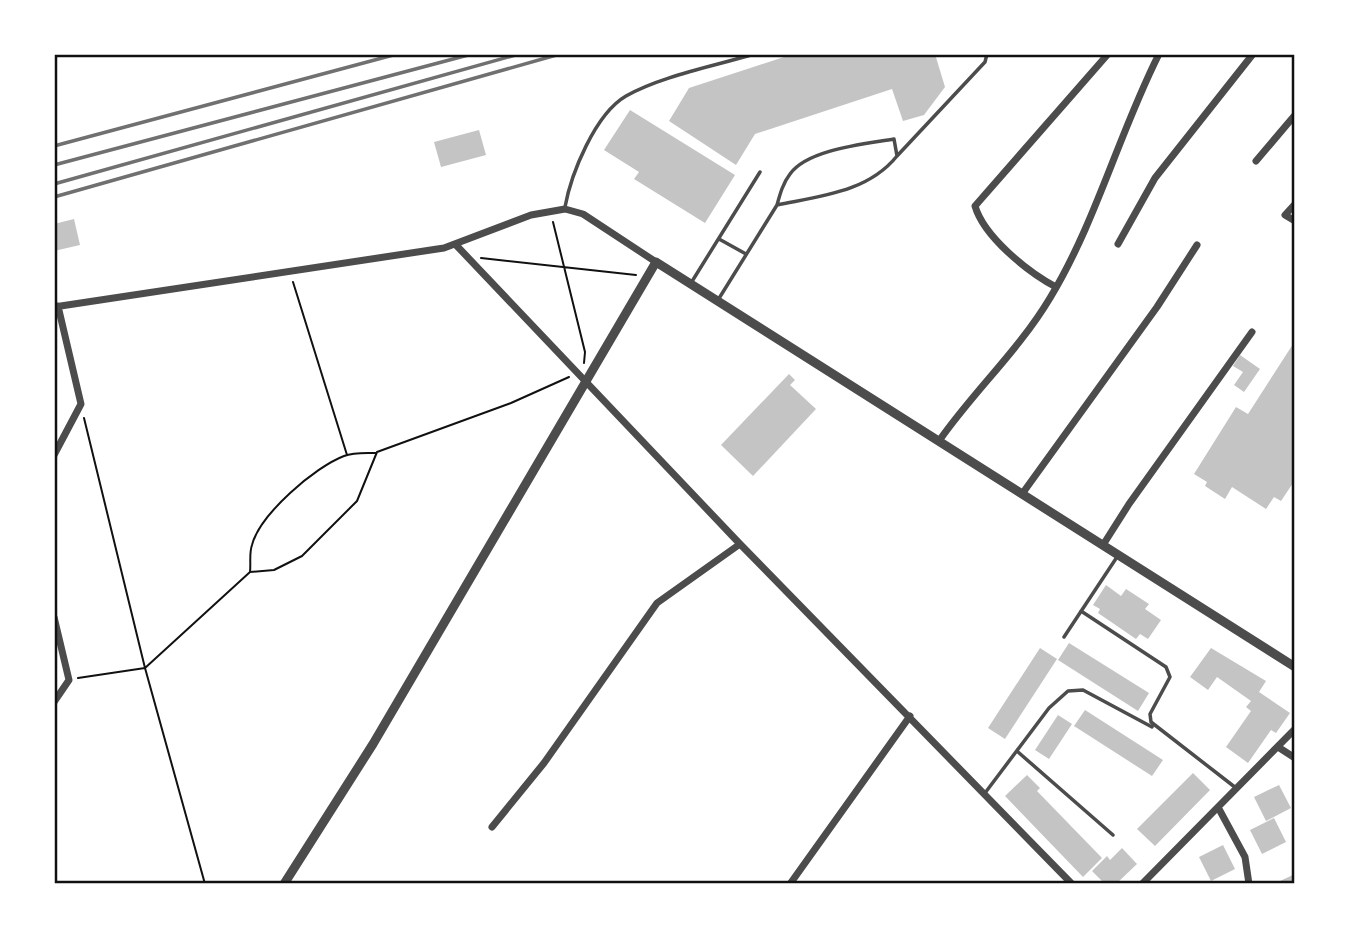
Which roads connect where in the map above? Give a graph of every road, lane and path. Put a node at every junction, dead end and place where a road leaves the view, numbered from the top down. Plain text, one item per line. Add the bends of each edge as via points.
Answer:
1 (754, 54) edge
2 (987, 54) edge
3 (1108, 54) edge
4 (1158, 54) edge
5 (1253, 54) edge
6 (1295, 115) edge
7 (897, 156) junction
8 (1256, 161) dead end
9 (760, 172) dead end
10 (1295, 204) edge
11 (777, 205) junction
12 (565, 209) junction
13 (550, 211) junction
14 (1295, 221) edge
15 (719, 239) junction
16 (1118, 244) dead end
17 (456, 245) junction
18 (1197, 246) dead end
19 (746, 254) junction
20 (466, 257) junction
21 (656, 262) junction
22 (563, 266) junction
23 (289, 271) junction
24 (647, 276) junction
25 (691, 284) junction
26 (1056, 287) junction
27 (718, 301) junction
28 (56, 307) edge
29 (1252, 332) dead end
30 (579, 373) junction
31 (587, 382) junction
32 (80, 404) junction
33 (939, 441) junction
34 (377, 452) junction
35 (54, 455) edge
36 (346, 455) junction
37 (1023, 494) junction
38 (740, 544) junction
39 (1103, 545) junction
40 (1119, 555) junction
41 (250, 572) junction
42 (1081, 611) junction
43 (54, 617) edge
44 (1064, 637) dead end
45 (1295, 667) edge
46 (145, 668) junction
47 (69, 680) junction
48 (54, 702) edge
49 (910, 716) junction
50 (1155, 728) junction
51 (1295, 729) edge
52 (1278, 747) junction
53 (1018, 752) junction
54 (1295, 758) edge
55 (1238, 790) junction
56 (985, 793) junction
57 (1219, 809) junction
58 (492, 827) dead end
59 (1113, 835) dead end
60 (205, 884) edge
61 (284, 884) edge
62 (790, 884) edge
63 (1072, 884) edge
64 (1142, 884) edge
65 (1249, 884) edge

1 - 12 lane via 626,96 604,117 583,154
2 - 7 lane via 985,62
3 - 26 street via 975,206 978,216 1017,261
4 - 26 street
5 - 16 street via 1155,178
6 - 8 street
7 - 11 lane via 856,187
7 - 11 lane via 894,139 816,157 791,171
9 - 15 lane
10 - 14 street via 1285,215
11 - 19 lane
12 - 13 street
12 - 21 street via 583,214
13 - 17 street
13 - 22 path
15 - 19 lane
15 - 25 lane
17 - 20 street
17 - 23 street
18 - 37 street
19 - 27 lane
20 - 22 path
20 - 30 street
21 - 24 street
21 - 25 street
22 - 24 path
22 - 30 path via 585,352
23 - 28 street
23 - 36 path
24 - 31 street
25 - 27 street
26 - 33 street via 1018,346
27 - 33 street
28 - 32 street
29 - 39 street
30 - 31 street
30 - 34 path
31 - 38 street
31 - 61 street via 373,744
32 - 35 street
32 - 46 path
33 - 37 street
34 - 36 path
34 - 41 path via 357,501 302,556 274,570
36 - 41 path via 295,488 269,516 251,544
37 - 39 street
38 - 49 street
38 - 58 street via 657,603 544,763
39 - 40 street
40 - 42 lane
40 - 45 street
41 - 46 path
42 - 44 lane
42 - 50 lane via 1170,671 1150,713
43 - 47 street
46 - 47 path
46 - 60 path
47 - 48 street
49 - 56 street
49 - 62 street
50 - 53 lane via 1075,690 1055,701
50 - 55 lane
51 - 52 street
52 - 54 street
52 - 55 street
53 - 56 lane
53 - 59 lane
55 - 57 street
56 - 63 street
57 - 64 street
57 - 65 street via 1245,857

